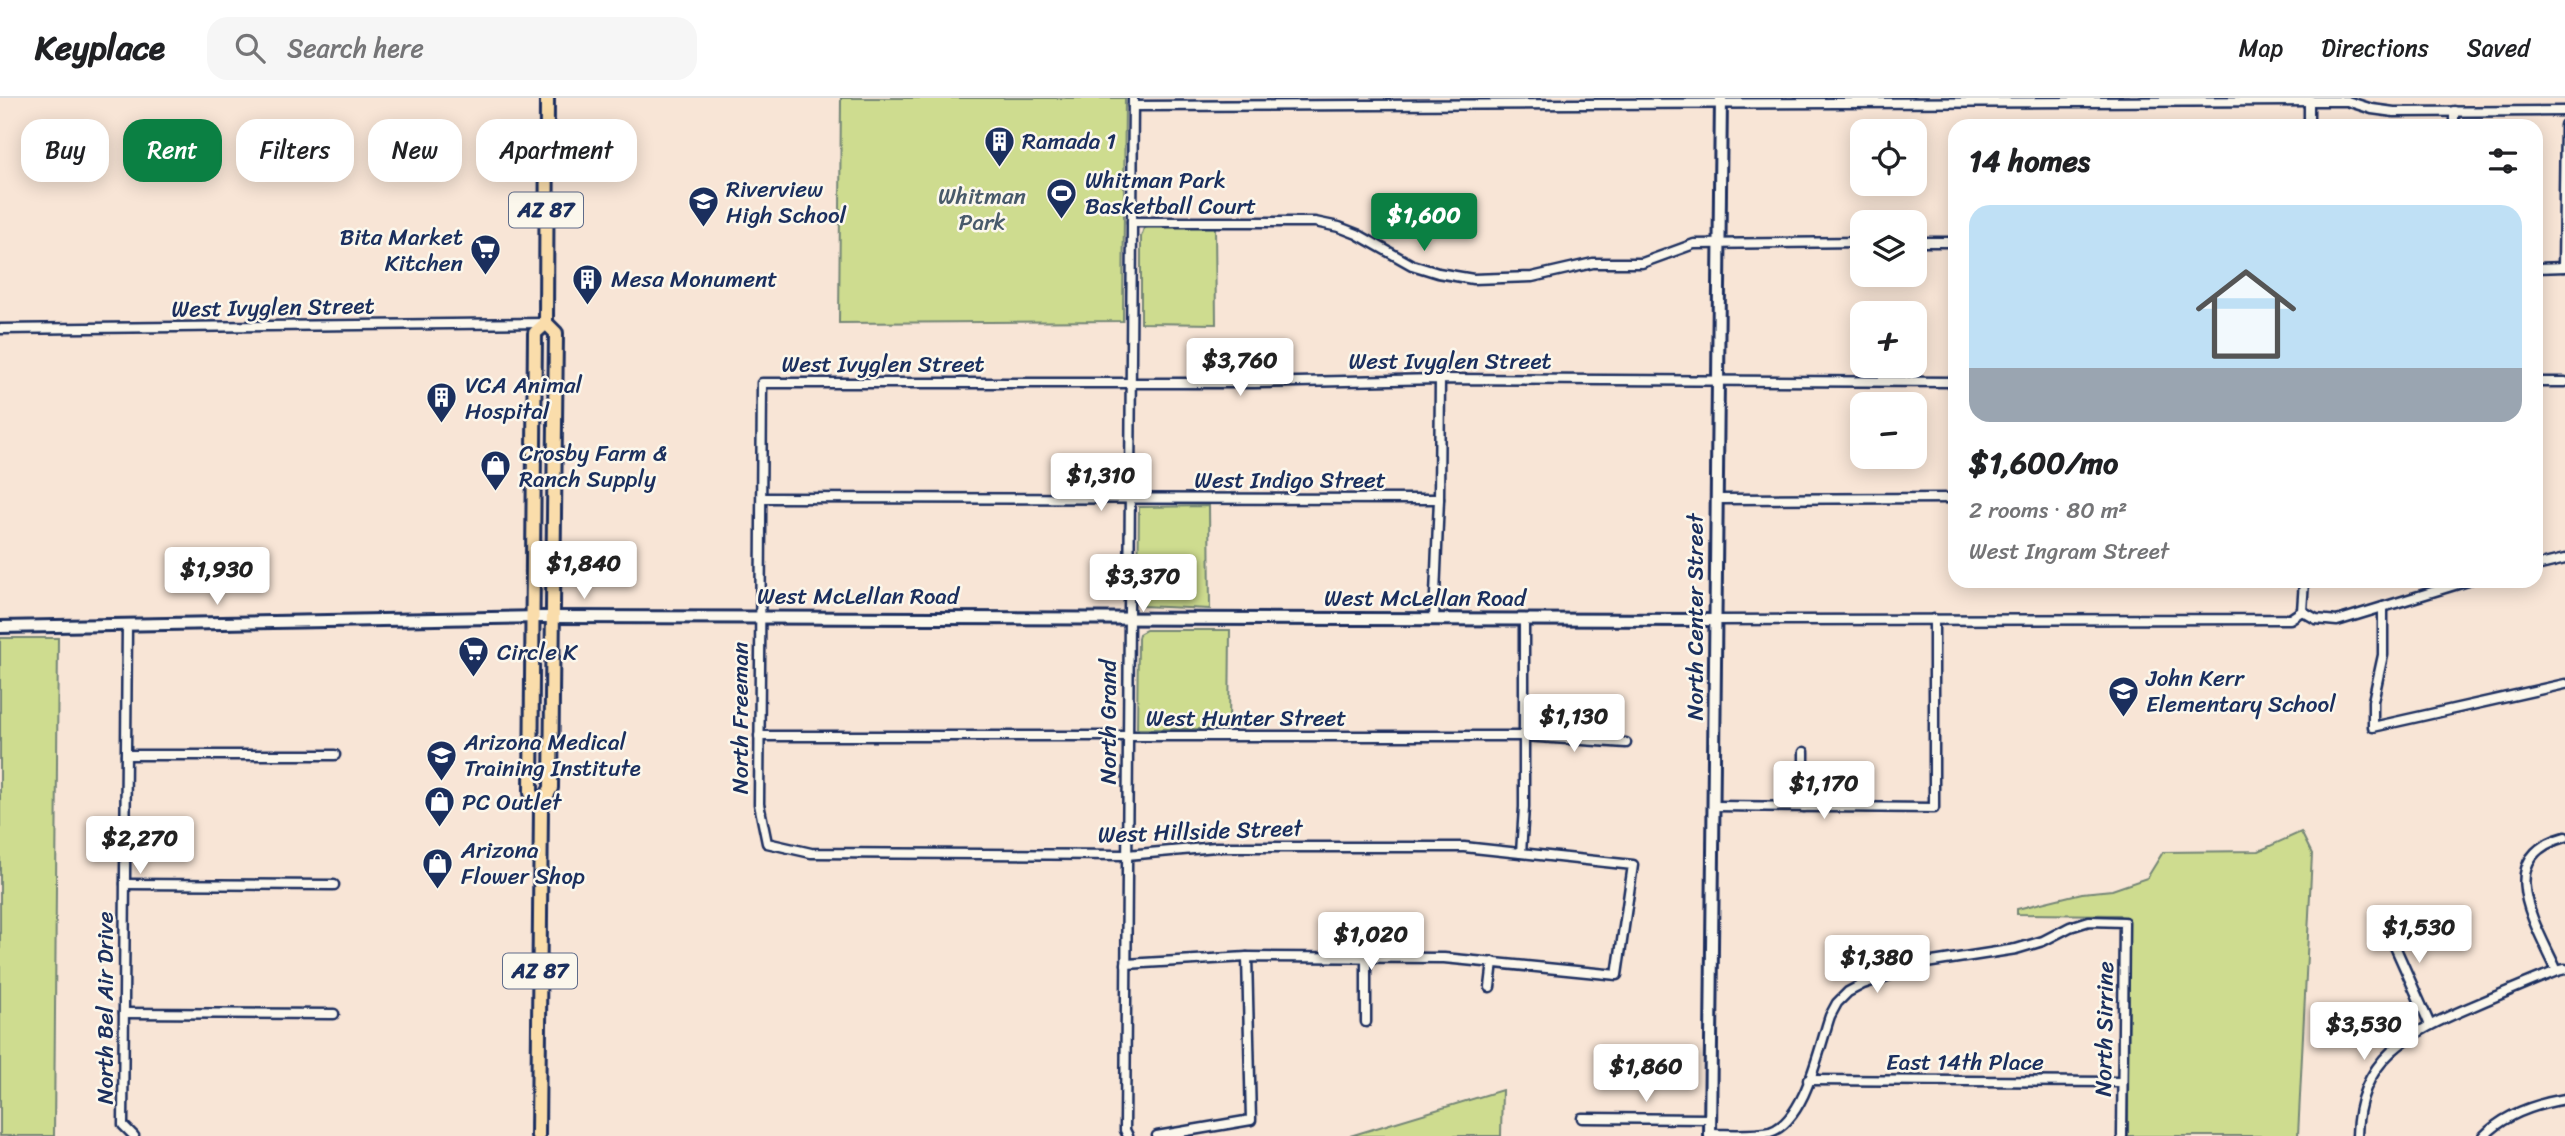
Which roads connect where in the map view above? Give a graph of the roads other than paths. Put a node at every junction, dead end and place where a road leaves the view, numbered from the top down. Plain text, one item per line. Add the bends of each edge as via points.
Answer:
1 (547, 98) edge
2 (2309, 99) edge
3 (1721, 100) edge
4 (1133, 102) edge
5 (2454, 111) junction
6 (2565, 111) edge
7 (2309, 119) edge
8 (2454, 119) edge
9 (2565, 125) edge
10 (1132, 222) junction
11 (1850, 242) edge
12 (1927, 242) edge
13 (1948, 242) edge
14 (1720, 243) junction
15 (2543, 268) edge
16 (2564, 268) edge
17 (546, 323) junction
18 (0, 329) edge
19 (1440, 379) junction
20 (1718, 382) junction
21 (1948, 382) edge
22 (2543, 382) edge
23 (2565, 382) edge
24 (762, 383) joint
25 (1130, 383) junction
26 (762, 498) junction
27 (1948, 498) edge
28 (1129, 499) junction
29 (1439, 499) junction
30 (1717, 499) junction
31 (2565, 559) edge
32 (2543, 564) edge
33 (2303, 588) edge
34 (2445, 588) edge
35 (2384, 607) junction
36 (2300, 613) junction
37 (532, 617) junction
38 (553, 617) junction
39 (760, 617) junction
40 (1128, 617) junction
41 (1524, 619) junction
42 (1434, 620) junction
43 (1715, 620) junction
44 (1934, 620) junction
45 (127, 624) junction
46 (0, 627) edge
47 (2565, 684) edge
48 (759, 736) junction
49 (1524, 736) junction
50 (1128, 737) junction
51 (1626, 743) dead end
52 (1804, 752) dead end
53 (126, 755) junction
54 (335, 755) dead end
55 (541, 806) junction
56 (1714, 806) junction
57 (1804, 807) junction
58 (2565, 837) edge
59 (767, 843) joint
60 (1521, 853) junction
61 (1127, 855) junction
62 (125, 884) junction
63 (334, 884) dead end
64 (2386, 912) dead end
65 (1247, 957) junction
66 (1366, 958) junction
67 (1493, 962) junction
68 (1126, 964) junction
69 (2561, 970) edge
70 (1490, 987) dead end
71 (124, 1013) junction
72 (334, 1014) dead end
73 (1366, 1022) dead end
74 (2430, 1025) junction
75 (1808, 1080) junction
76 (2122, 1082) junction
77 (2565, 1099) edge
78 (1582, 1118) dead end
79 (1710, 1119) junction
80 (1710, 1135) edge
81 (2484, 1135) edge
82 (134, 1136) edge
83 (538, 1136) edge
84 (1128, 1136) edge
85 (1157, 1136) edge
86 (2122, 1136) edge
87 (2357, 1136) edge

1 - 17 main road, AZ 87
2 - 3 street
2 - 5 street via 2394,111
2 - 7 street
3 - 4 street
3 - 14 street, North Center Street
4 - 10 street, North Grand
5 - 6 street
5 - 8 street
9 - 16 street
10 - 14 street via 1326,224 1357,234 1412,265 1473,279 1532,277 1583,264 1642,263 1694,243
10 - 25 street, North Grand
11 - 14 street
12 - 13 street
14 - 20 street, North Center Street
15 - 16 street
17 - 18 street, West Ivyglen Street
17 - 37 main road, AZ 87 via 535,333
17 - 38 main road, AZ 87 via 556,333
19 - 20 street, West Ivyglen Street
19 - 25 street, West Ivyglen Street
19 - 29 street
20 - 21 street, West Ivyglen Street
20 - 30 street, North Center Street
22 - 23 street
24 - 25 street, West Ivyglen Street
24 - 26 street, North Freeman
25 - 28 street, North Grand
26 - 28 street, West Indigo Street
26 - 39 street, North Freeman
27 - 30 street
28 - 29 street, West Indigo Street
28 - 40 street, North Grand
29 - 42 street
30 - 43 street, North Center Street
31 - 32 street
33 - 36 street
34 - 35 street
35 - 36 street via 2327,621
35 - 47 street via 2373,727
36 - 44 street via 2290,619
37 - 38 street, West McLellan Road
37 - 45 street, West McLellan Road
37 - 55 main road, AZ 87 via 531,793
38 - 39 street, West McLellan Road
38 - 55 main road, AZ 87 via 551,788
39 - 40 street, West McLellan Road
39 - 48 street, North Freeman
40 - 42 street, West McLellan Road
40 - 50 street, North Grand
41 - 42 street, West McLellan Road
41 - 43 street, West McLellan Road
41 - 49 street
43 - 44 street
43 - 56 street, North Center Street
44 - 57 street via 1934,808
45 - 46 street, West McLellan Road
45 - 53 street, North Bel Air Drive
48 - 50 street, West Hunter Street
48 - 59 street, North Freeman via 759,804
49 - 50 street, West Hunter Street
49 - 51 street, West Hunter Street
49 - 60 street
50 - 61 street, North Grand
52 - 57 street
53 - 54 street
53 - 62 street, North Bel Air Drive
55 - 83 main road, AZ 87
56 - 57 street
56 - 79 street, North Center Street
58 - 69 street via 2532,856 2523,876 2526,902
59 - 61 street, West Hillside Street via 811,853
60 - 61 street, West Hillside Street via 1464,847 1216,847
60 - 67 street, West Hillside Street via 1633,864 1617,975
61 - 68 street, North Grand
62 - 63 street
62 - 71 street, North Bel Air Drive
64 - 74 street via 2389,933
65 - 66 street
65 - 68 street
65 - 85 street via 1251,1120
66 - 67 street
66 - 73 street
67 - 70 street
68 - 84 street, North Grand
69 - 74 street
71 - 72 street
71 - 82 street, North Bel Air Drive via 123,1125
74 - 87 street via 2402,1041 2382,1060 2363,1096
75 - 76 street, East 14th Place
75 - 76 street, North Sirrine via 1830,1016 1848,992 1926,963 2024,947 2089,921 2124,922
75 - 80 street via 1800,1106 1789,1121 1772,1132
76 - 86 street, North Sirrine
77 - 81 street via 2500,1121
78 - 79 street
79 - 80 street, North Center Street

